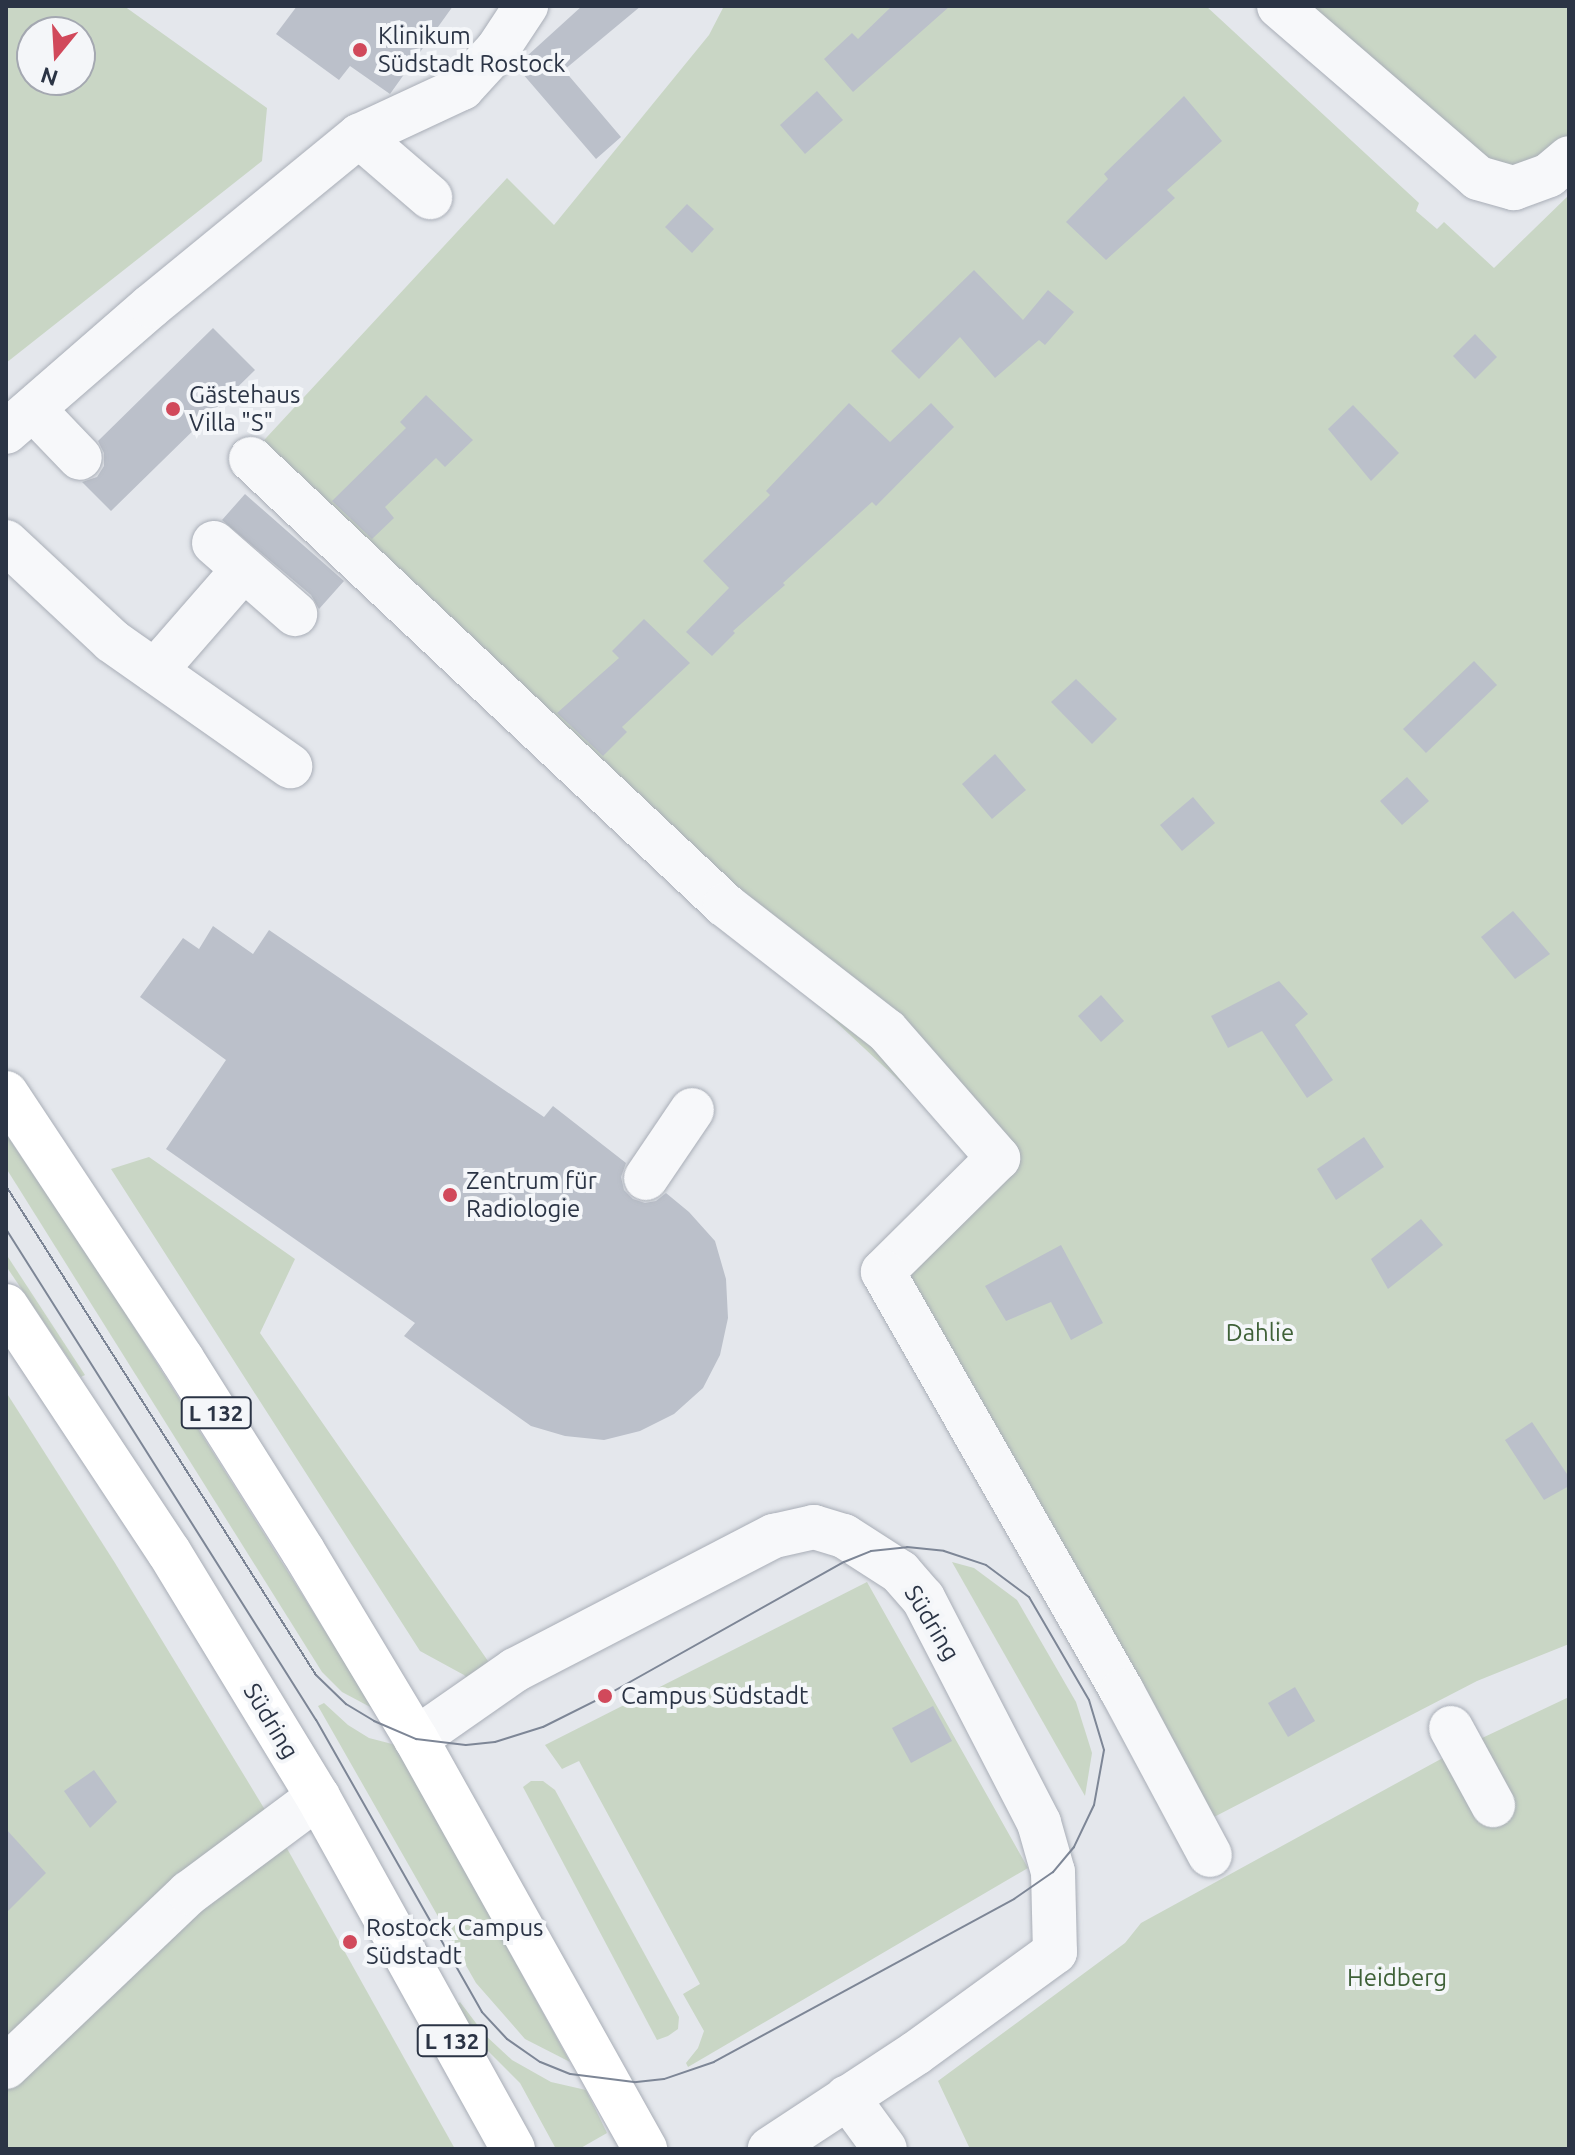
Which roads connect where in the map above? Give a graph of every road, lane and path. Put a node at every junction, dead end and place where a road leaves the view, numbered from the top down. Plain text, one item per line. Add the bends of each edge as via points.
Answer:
1 (526, 6) edge
2 (1279, 6) edge
3 (359, 136) junction
4 (1569, 158) edge
5 (430, 197) dead end
6 (20, 421) edge
7 (80, 458) dead end
8 (251, 459) dead end
9 (6, 542) edge
10 (295, 614) dead end
11 (155, 671) junction
12 (290, 766) dead end
13 (6, 1093) edge
14 (692, 1110) dead end
15 (646, 1178) dead end
16 (6, 1306) edge
17 (1451, 1728) dead end
18 (416, 1739) junction
19 (318, 1797) junction
20 (1493, 1805) dead end
21 (1210, 1855) dead end
22 (6, 2067) edge
23 (847, 2097) junction
24 (513, 2149) edge
25 (645, 2149) edge
26 (770, 2149) edge
27 (885, 2149) edge

1 - 3 street via 497,50 462,88
2 - 4 street via 1478,178 1514,188 1549,175
3 - 5 street
3 - 6 street
6 - 7 street
8 - 21 street via 725,905 887,1031 998,1158 883,1272
9 - 11 street via 93,625
10 - 11 street via 229,556
11 - 12 street
13 - 18 main road, L 132 via 182,1359
14 - 15 street
16 - 19 main road, Südring / L 132 via 169,1552
17 - 20 street
18 - 23 street, Südring via 515,1670 774,1536 814,1527 844,1536 900,1572 923,1598 1039,1823 1053,1872 1055,1952
18 - 25 main road, L 132
19 - 22 street via 189,1893
19 - 24 main road, Südring / L 132
23 - 26 street, Südring
23 - 27 street

